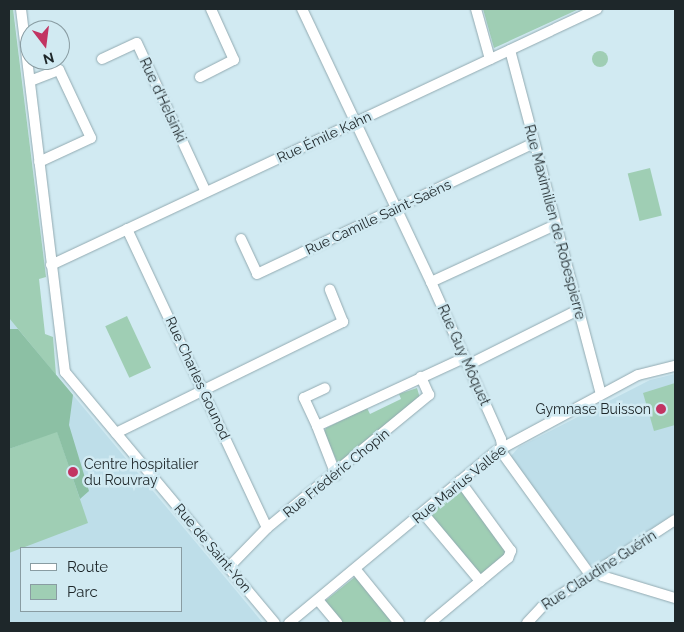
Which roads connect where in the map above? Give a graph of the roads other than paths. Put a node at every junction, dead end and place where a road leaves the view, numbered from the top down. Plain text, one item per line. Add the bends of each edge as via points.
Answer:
1 (21, 9) edge
2 (211, 9) edge
3 (302, 9) edge
4 (476, 9) edge
5 (598, 9) edge
6 (510, 50) junction
7 (102, 59) dead end
8 (490, 59) junction
9 (200, 77) dead end
10 (30, 81) junction
11 (356, 122) junction
12 (534, 143) junction
13 (39, 162) junction
14 (206, 192) junction
15 (397, 208) junction
16 (555, 225) junction
17 (127, 229) junction
18 (241, 240) dead end
19 (51, 265) junction
20 (431, 282) junction
21 (330, 289) dead end
22 (578, 310) junction
23 (466, 361) junction
24 (675, 366) edge
25 (421, 377) junction
26 (326, 388) dead end
27 (204, 390) junction
28 (602, 394) junction
29 (316, 426) junction
30 (116, 433) junction
31 (502, 447) junction
32 (336, 475) junction
33 (460, 481) junction
34 (423, 512) junction
35 (675, 520) edge
36 (267, 528) junction
37 (230, 566) junction
38 (356, 570) junction
39 (595, 573) junction
40 (480, 582) junction
41 (675, 598) edge
42 (318, 600) junction
43 (275, 623) edge
44 (289, 623) edge
45 (337, 623) edge
46 (399, 623) edge
47 (430, 623) edge
48 (528, 623) edge

1 - 10 street, Rue de Saint-Yon
2 - 9 street via 234,60
3 - 11 street, Rue Guy Môquet
4 - 8 street
5 - 6 street, Rue Émile Kahn
6 - 8 street, Rue Émile Kahn
6 - 12 street, Rue Maximilien de Robespierre
7 - 14 street, Rue d'Helsinki via 137,43
8 - 11 street, Rue Émile Kahn
10 - 13 street, Rue de Saint-Yon
10 - 13 street via 59,70 91,138
11 - 14 street, Rue Émile Kahn
11 - 15 street, Rue Guy Môquet
12 - 15 street, Rue Camille Saint-Saëns
12 - 16 street, Rue Maximilien de Robespierre
13 - 19 street, Rue de Saint-Yon
14 - 17 street, Rue Émile Kahn
15 - 18 street, Rue Camille Saint-Saëns via 257,274
15 - 20 street, Rue Guy Môquet
16 - 20 street
16 - 22 street, Rue Maximilien de Robespierre
17 - 19 street, Rue Émile Kahn
17 - 27 street, Rue Charles Gounod
19 - 30 street, Rue de Saint-Yon via 65,372
20 - 23 street, Rue Guy Môquet
21 - 27 street via 343,322
22 - 23 street
22 - 28 street, Rue Maximilien de Robespierre
23 - 25 street
23 - 31 street, Rue Guy Môquet
24 - 28 street, Rue Marius Vallée via 642,373
25 - 29 street
25 - 32 street, Rue Frédéric Chopin via 429,395
26 - 29 street via 304,398
27 - 30 street
27 - 36 street, Rue Charles Gounod
28 - 31 street, Rue Marius Vallée
29 - 32 street
30 - 37 street, Rue de Saint-Yon
31 - 33 street, Rue Marius Vallée
31 - 39 street, Rue Guy Môquet via 513,469
32 - 36 street, Rue Frédéric Chopin
33 - 34 street, Rue Marius Vallée
33 - 40 street via 511,551 508,558
34 - 38 street, Rue Marius Vallée
34 - 40 street
35 - 39 street, Rue Claudine Guérin
36 - 37 street, Rue Frédéric Chopin
37 - 43 street, Rue de Saint-Yon
38 - 42 street, Rue Marius Vallée
38 - 46 street
39 - 41 street
39 - 48 street, Rue Claudine Guérin via 542,607
40 - 47 street
42 - 44 street, Rue Marius Vallée
42 - 45 street

